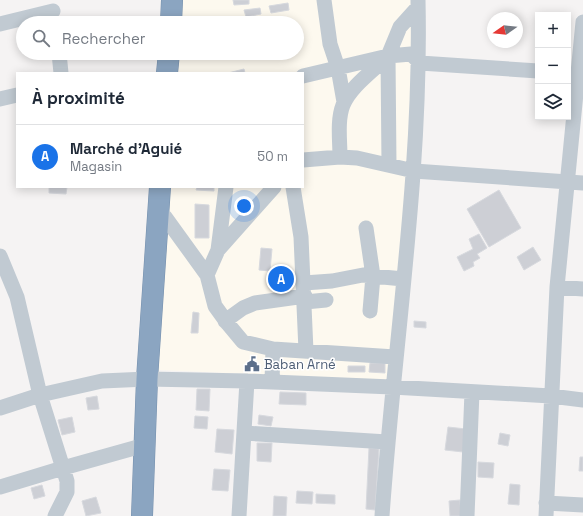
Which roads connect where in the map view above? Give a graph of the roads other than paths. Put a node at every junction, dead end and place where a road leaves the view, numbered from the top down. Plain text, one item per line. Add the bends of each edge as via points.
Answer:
1 (172, 0) edge
2 (324, 0) edge
3 (418, 4) edge
4 (54, 11) edge
5 (33, 16) edge
6 (171, 16) edge
7 (16, 20) edge
8 (583, 22) edge
9 (0, 24) edge
10 (388, 56) junction
11 (60, 60) edge
12 (168, 60) edge
13 (420, 63) junction
14 (338, 68) junction
15 (535, 71) edge
16 (61, 72) edge
17 (167, 72) edge
18 (577, 74) edge
19 (304, 76) edge
20 (16, 95) edge
21 (0, 99) edge
22 (344, 102) junction
23 (340, 157) junction
24 (304, 160) edge
25 (389, 165) junction
26 (414, 171) junction
27 (568, 182) junction
28 (583, 183) edge
29 (160, 188) edge
30 (226, 188) edge
31 (273, 188) edge
32 (293, 188) edge
33 (158, 217) junction
34 (366, 228) dead end
35 (218, 250) junction
36 (0, 256) edge
37 (207, 274) junction
38 (373, 276) junction
39 (403, 279) junction
40 (557, 287) junction
41 (583, 289) edge
42 (304, 293) junction
43 (326, 300) dead end
44 (370, 311) dead end
45 (225, 320) junction
46 (273, 349) junction
47 (306, 351) junction
48 (395, 357) junction
49 (147, 379) junction
50 (247, 381) junction
51 (272, 382) junction
52 (392, 387) junction
53 (472, 392) junction
54 (40, 395) junction
55 (551, 396) junction
56 (583, 400) edge
57 (0, 408) edge
58 (244, 433) junction
59 (388, 442) junction
60 (144, 445) junction
61 (62, 468) junction
62 (0, 487) edge
63 (583, 505) edge
64 (546, 509) edge
65 (55, 516) edge
66 (142, 516) edge
67 (239, 516) edge
68 (382, 516) edge
69 (467, 516) edge

1 - 6 highway
2 - 14 street via 330,44
3 - 10 street via 400,27
3 - 13 street
4 - 5 street
7 - 9 street
8 - 18 street
10 - 13 street via 411,54
10 - 14 street
10 - 22 street
10 - 25 street
11 - 16 street
12 - 17 highway
13 - 15 street
13 - 26 street
14 - 19 street
14 - 22 street
18 - 27 street
20 - 21 street
22 - 23 street via 340,121
23 - 24 street
23 - 25 street
25 - 26 street
26 - 27 street
26 - 39 street
27 - 28 street
27 - 40 street
29 - 33 highway
30 - 35 street
31 - 35 street
32 - 42 street via 302,237
33 - 37 street via 165,217
33 - 49 highway
34 - 38 street
35 - 37 street
36 - 54 street via 17,297
37 - 45 street via 215,306
38 - 39 street
38 - 42 street via 363,275 332,282
38 - 44 street
39 - 48 street
40 - 41 street
40 - 55 street
42 - 43 street
42 - 45 street via 255,303
42 - 47 street
45 - 46 street via 243,342
46 - 47 street
46 - 51 street
47 - 48 street
48 - 52 street
49 - 50 street
49 - 54 street via 102,381
49 - 60 highway
50 - 51 street
50 - 58 street
51 - 52 street
52 - 53 street
52 - 59 street
53 - 55 street
53 - 69 street
54 - 57 street
54 - 61 street
55 - 56 street
55 - 64 street
58 - 59 street
58 - 67 street
59 - 68 street
60 - 61 street
60 - 66 highway
61 - 62 street
61 - 65 street via 67,481 67,492
63 - 64 street

